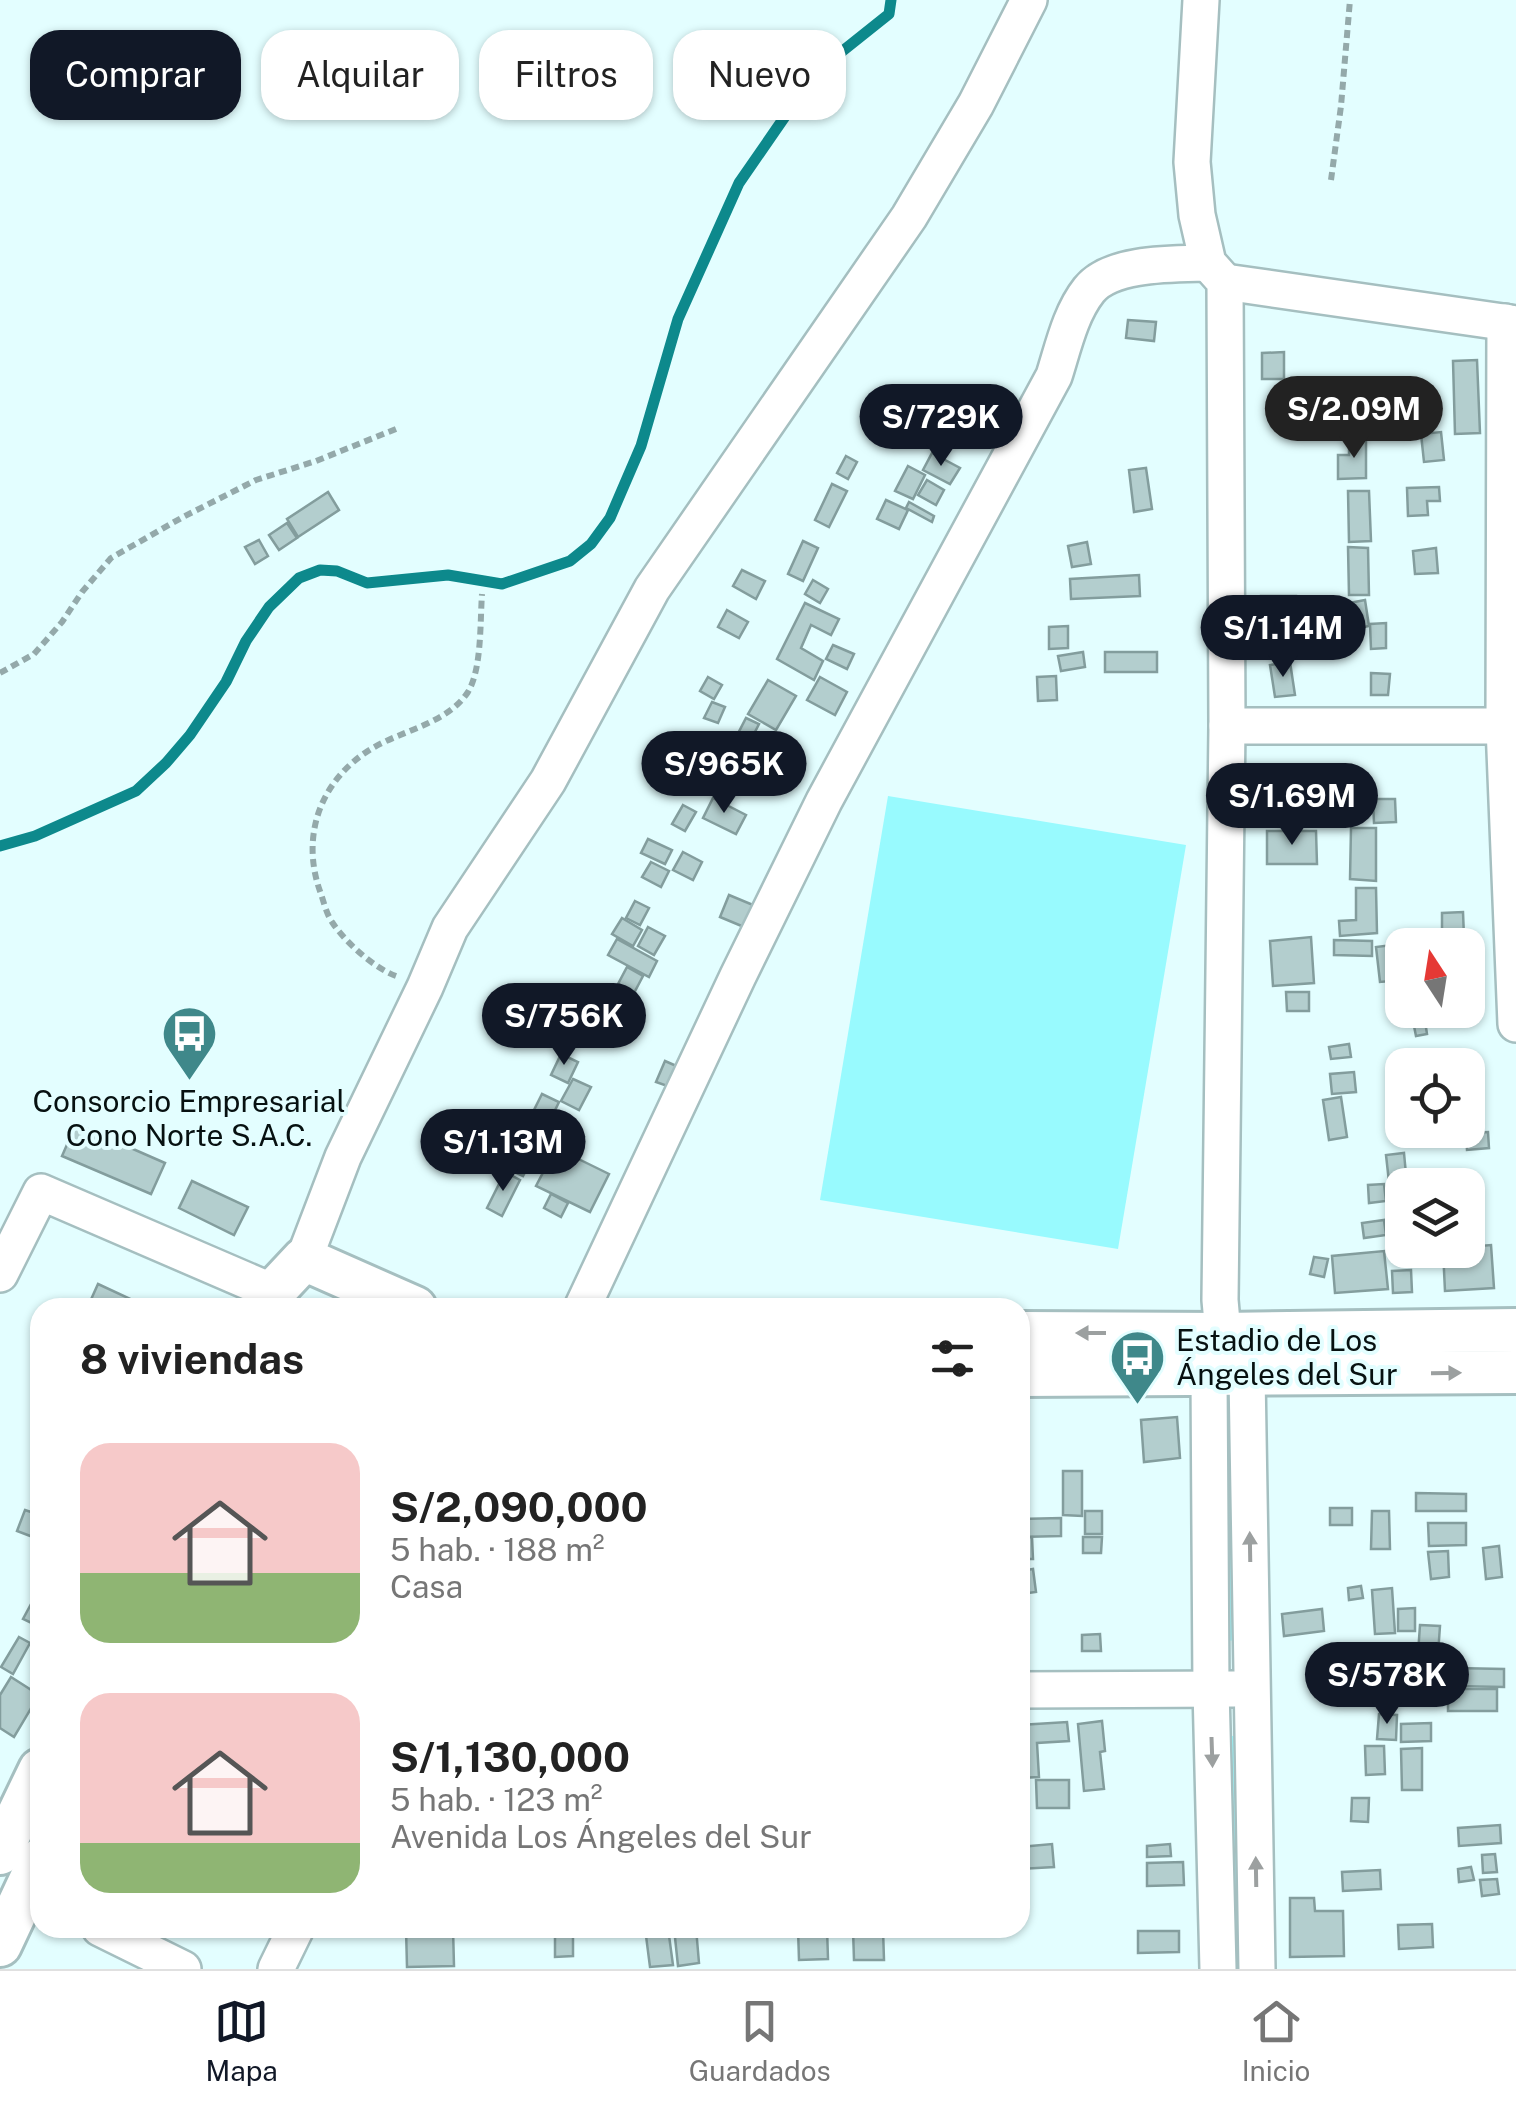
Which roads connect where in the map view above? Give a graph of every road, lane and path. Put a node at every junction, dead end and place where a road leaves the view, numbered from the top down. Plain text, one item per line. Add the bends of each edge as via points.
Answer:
1 (1030, 0) edge
2 (1202, 0) edge
3 (1350, 0) edge
4 (1331, 180) dead end
5 (1216, 272) junction
6 (1510, 323) edge
7 (396, 428) dead end
8 (482, 594) dead end
9 (0, 672) edge
10 (1227, 726) junction
11 (1510, 726) edge
12 (425, 987) junction
13 (1516, 1024) edge
14 (304, 1259) junction
15 (0, 1274) edge
16 (275, 1298) edge
17 (290, 1298) edge
18 (392, 1298) edge
19 (587, 1298) edge
20 (1516, 1330) edge
21 (1030, 1333) edge
22 (1223, 1334) junction
23 (1516, 1372) edge
24 (1030, 1375) edge
25 (1228, 1375) junction
26 (1210, 1689) junction
27 (1030, 1690) edge
28 (1253, 1690) junction
29 (30, 1791) edge
30 (0, 1853) edge
31 (26, 1882) edge
32 (120, 1938) edge
33 (291, 1938) edge
34 (0, 1945) edge
35 (183, 1969) edge
36 (276, 1969) edge
37 (1218, 1969) edge
38 (1257, 1969) edge

1 - 12 street via 910,217 652,589 548,781 450,928
2 - 5 street via 1192,162 1196,215
3 - 4 path
5 - 6 street
5 - 10 street
5 - 19 street via 1133,269 1090,288 1054,376 815,818
6 - 11 street
7 - 9 path via 256,480 111,558 34,654
8 - 12 path via 469,691 447,713 350,766 315,816 311,843 331,922 386,972
10 - 11 street
10 - 22 street
11 - 13 street
12 - 14 street via 343,1157
14 - 17 street
14 - 18 street
15 - 16 street via 41,1192
20 - 22 street
22 -> 21 street
22 - 25 street
25 -> 23 street
24 - 25 street
25 - 26 street
28 -> 25 street
26 - 27 street
26 - 28 street
26 -> 37 street
38 -> 28 street
29 - 30 street
31 - 34 street
32 - 35 street
33 - 36 street

